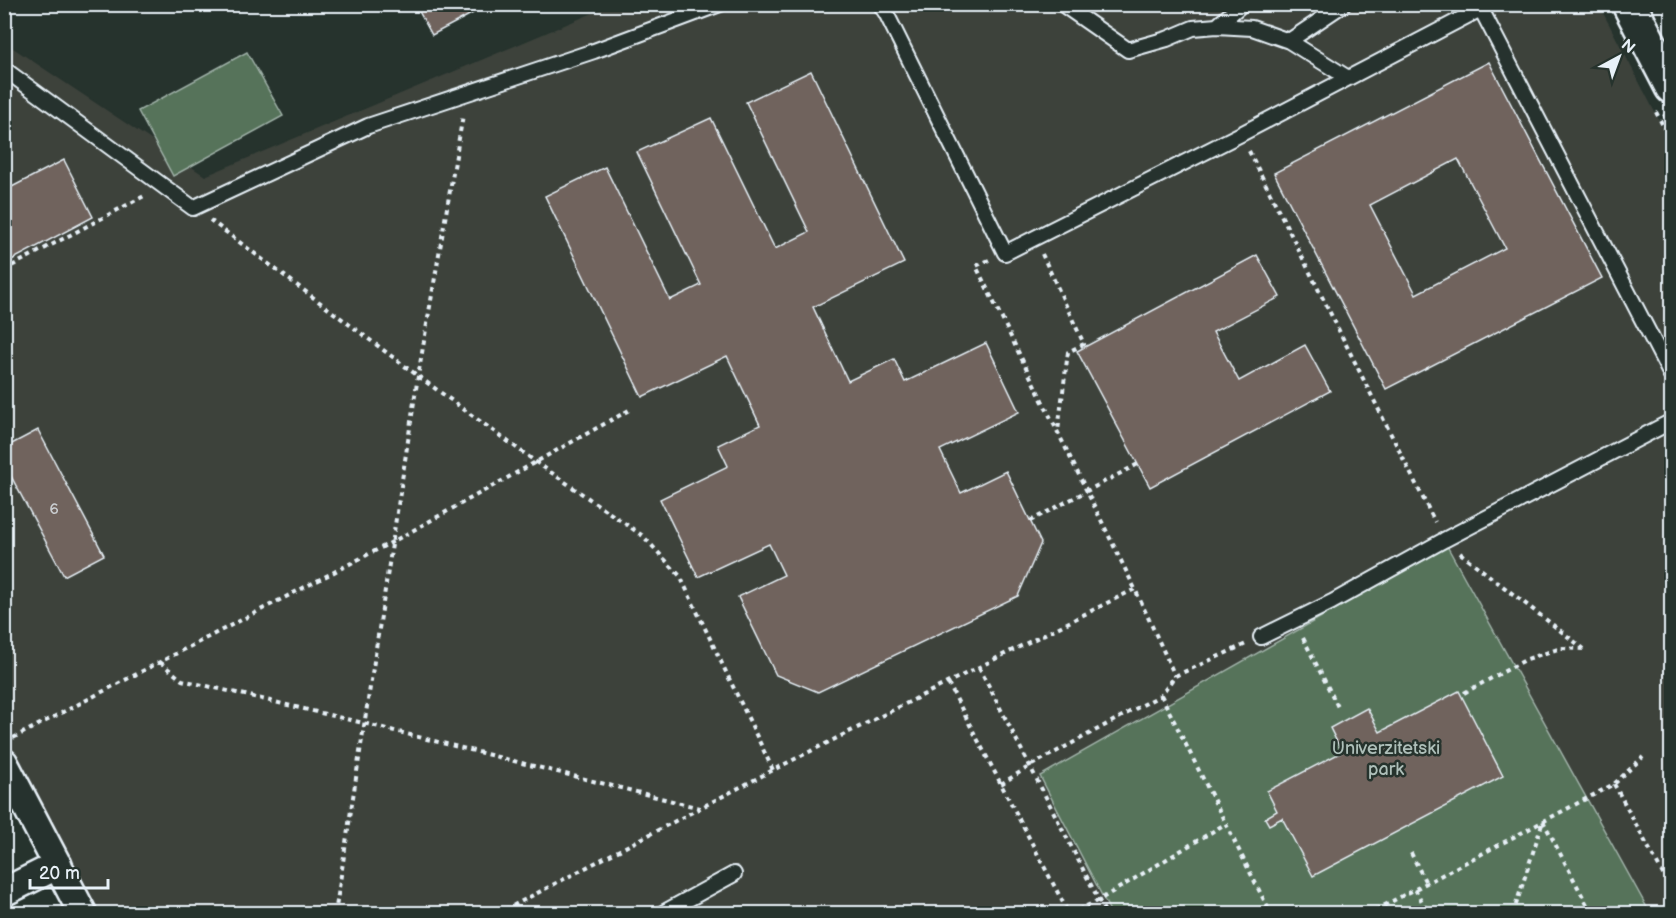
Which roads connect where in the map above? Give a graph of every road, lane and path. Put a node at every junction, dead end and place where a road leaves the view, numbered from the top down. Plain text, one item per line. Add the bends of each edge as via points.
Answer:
1 (720, 4) edge
2 (880, 4) edge
3 (1062, 4) edge
4 (1242, 4) edge
5 (1344, 4) edge
6 (1629, 4) edge
7 (1482, 6) edge
8 (1216, 26) junction
9 (1289, 40) junction
10 (4, 69) edge
11 (1348, 78) junction
12 (1671, 87) edge
13 (466, 94) junction
14 (1241, 134) junction
15 (163, 186) junction
16 (193, 208) junction
17 (1034, 238) junction
18 (1005, 252) junction
19 (4, 270) edge
20 (418, 376) junction
21 (1671, 376) edge
22 (631, 409) dead end
23 (1671, 421) edge
24 (1058, 431) junction
25 (536, 462) junction
26 (1138, 464) dead end
27 (1030, 521) dead end
28 (1444, 540) junction
29 (394, 541) junction
30 (1136, 589) junction
31 (1294, 621) junction
32 (1261, 637) joint
33 (160, 662) junction
34 (979, 667) junction
35 (1175, 676) junction
36 (948, 682) junction
37 (1464, 693) dead end
38 (1161, 695) junction
39 (1338, 707) dead end
40 (363, 723) junction
41 (4, 743) edge
42 (1643, 757) dead end
43 (4, 763) edge
44 (1030, 766) junction
45 (773, 771) junction
46 (1001, 784) junction
47 (1614, 784) junction
48 (700, 808) junction
49 (1543, 821) junction
50 (1225, 824) junction
51 (1411, 854) dead end
52 (58, 865) junction
53 (734, 874) dead end
54 (1426, 883) junction
55 (1415, 889) junction
56 (1671, 891) edge
57 (4, 892) edge
58 (1099, 900) junction
59 (83, 914) edge
60 (335, 914) edge
61 (497, 914) edge
62 (661, 914) edge
63 (1069, 914) edge
64 (1106, 914) edge
65 (1271, 914) edge
66 (1368, 914) edge
67 (1429, 914) edge
68 (1513, 914) edge
69 (1593, 914) edge

1 - 13 lane
2 - 18 lane
3 - 8 lane via 1128,50 1192,28
4 - 8 lane
5 - 9 lane
6 - 12 main road
7 - 11 lane
7 - 21 lane
8 - 9 lane via 1252,28
9 - 11 lane
10 - 15 lane
11 - 14 lane
13 - 16 lane via 368,126
13 - 20 path
14 - 17 lane
14 - 28 path
15 - 16 lane
15 - 19 path
16 - 20 path
17 - 18 lane
17 - 24 path via 1084,344 1068,352
18 - 24 path via 976,266
20 - 25 path
20 - 29 path
22 - 25 path
23 - 28 lane
24 - 30 path
25 - 29 path
25 - 45 path via 643,536 680,576
26 - 27 path, bridge
28 - 31 lane
28 - 37 path via 1584,649 1561,648 1527,659
29 - 33 path
29 - 40 path
30 - 34 path
30 - 35 path
31 - 32 lane
31 - 39 path
32 - 35 path
33 - 40 path via 182,680
33 - 41 path
34 - 36 path
34 - 44 path
35 - 38 path
36 - 45 path
36 - 46 path
38 - 44 path
38 - 50 path
40 - 48 path
40 - 60 path
42 - 47 path
43 - 52 street
44 - 46 path
44 - 58 path
45 - 48 path
46 - 63 path
47 - 49 path
47 - 56 path
48 - 61 path
49 - 54 path
49 - 68 path
49 - 69 path
50 - 58 path
50 - 65 path
51 - 54 path
52 - 57 street
52 - 59 street
53 - 62 lane
54 - 55 path
55 - 66 path
55 - 67 path
58 - 63 path
58 - 64 path

